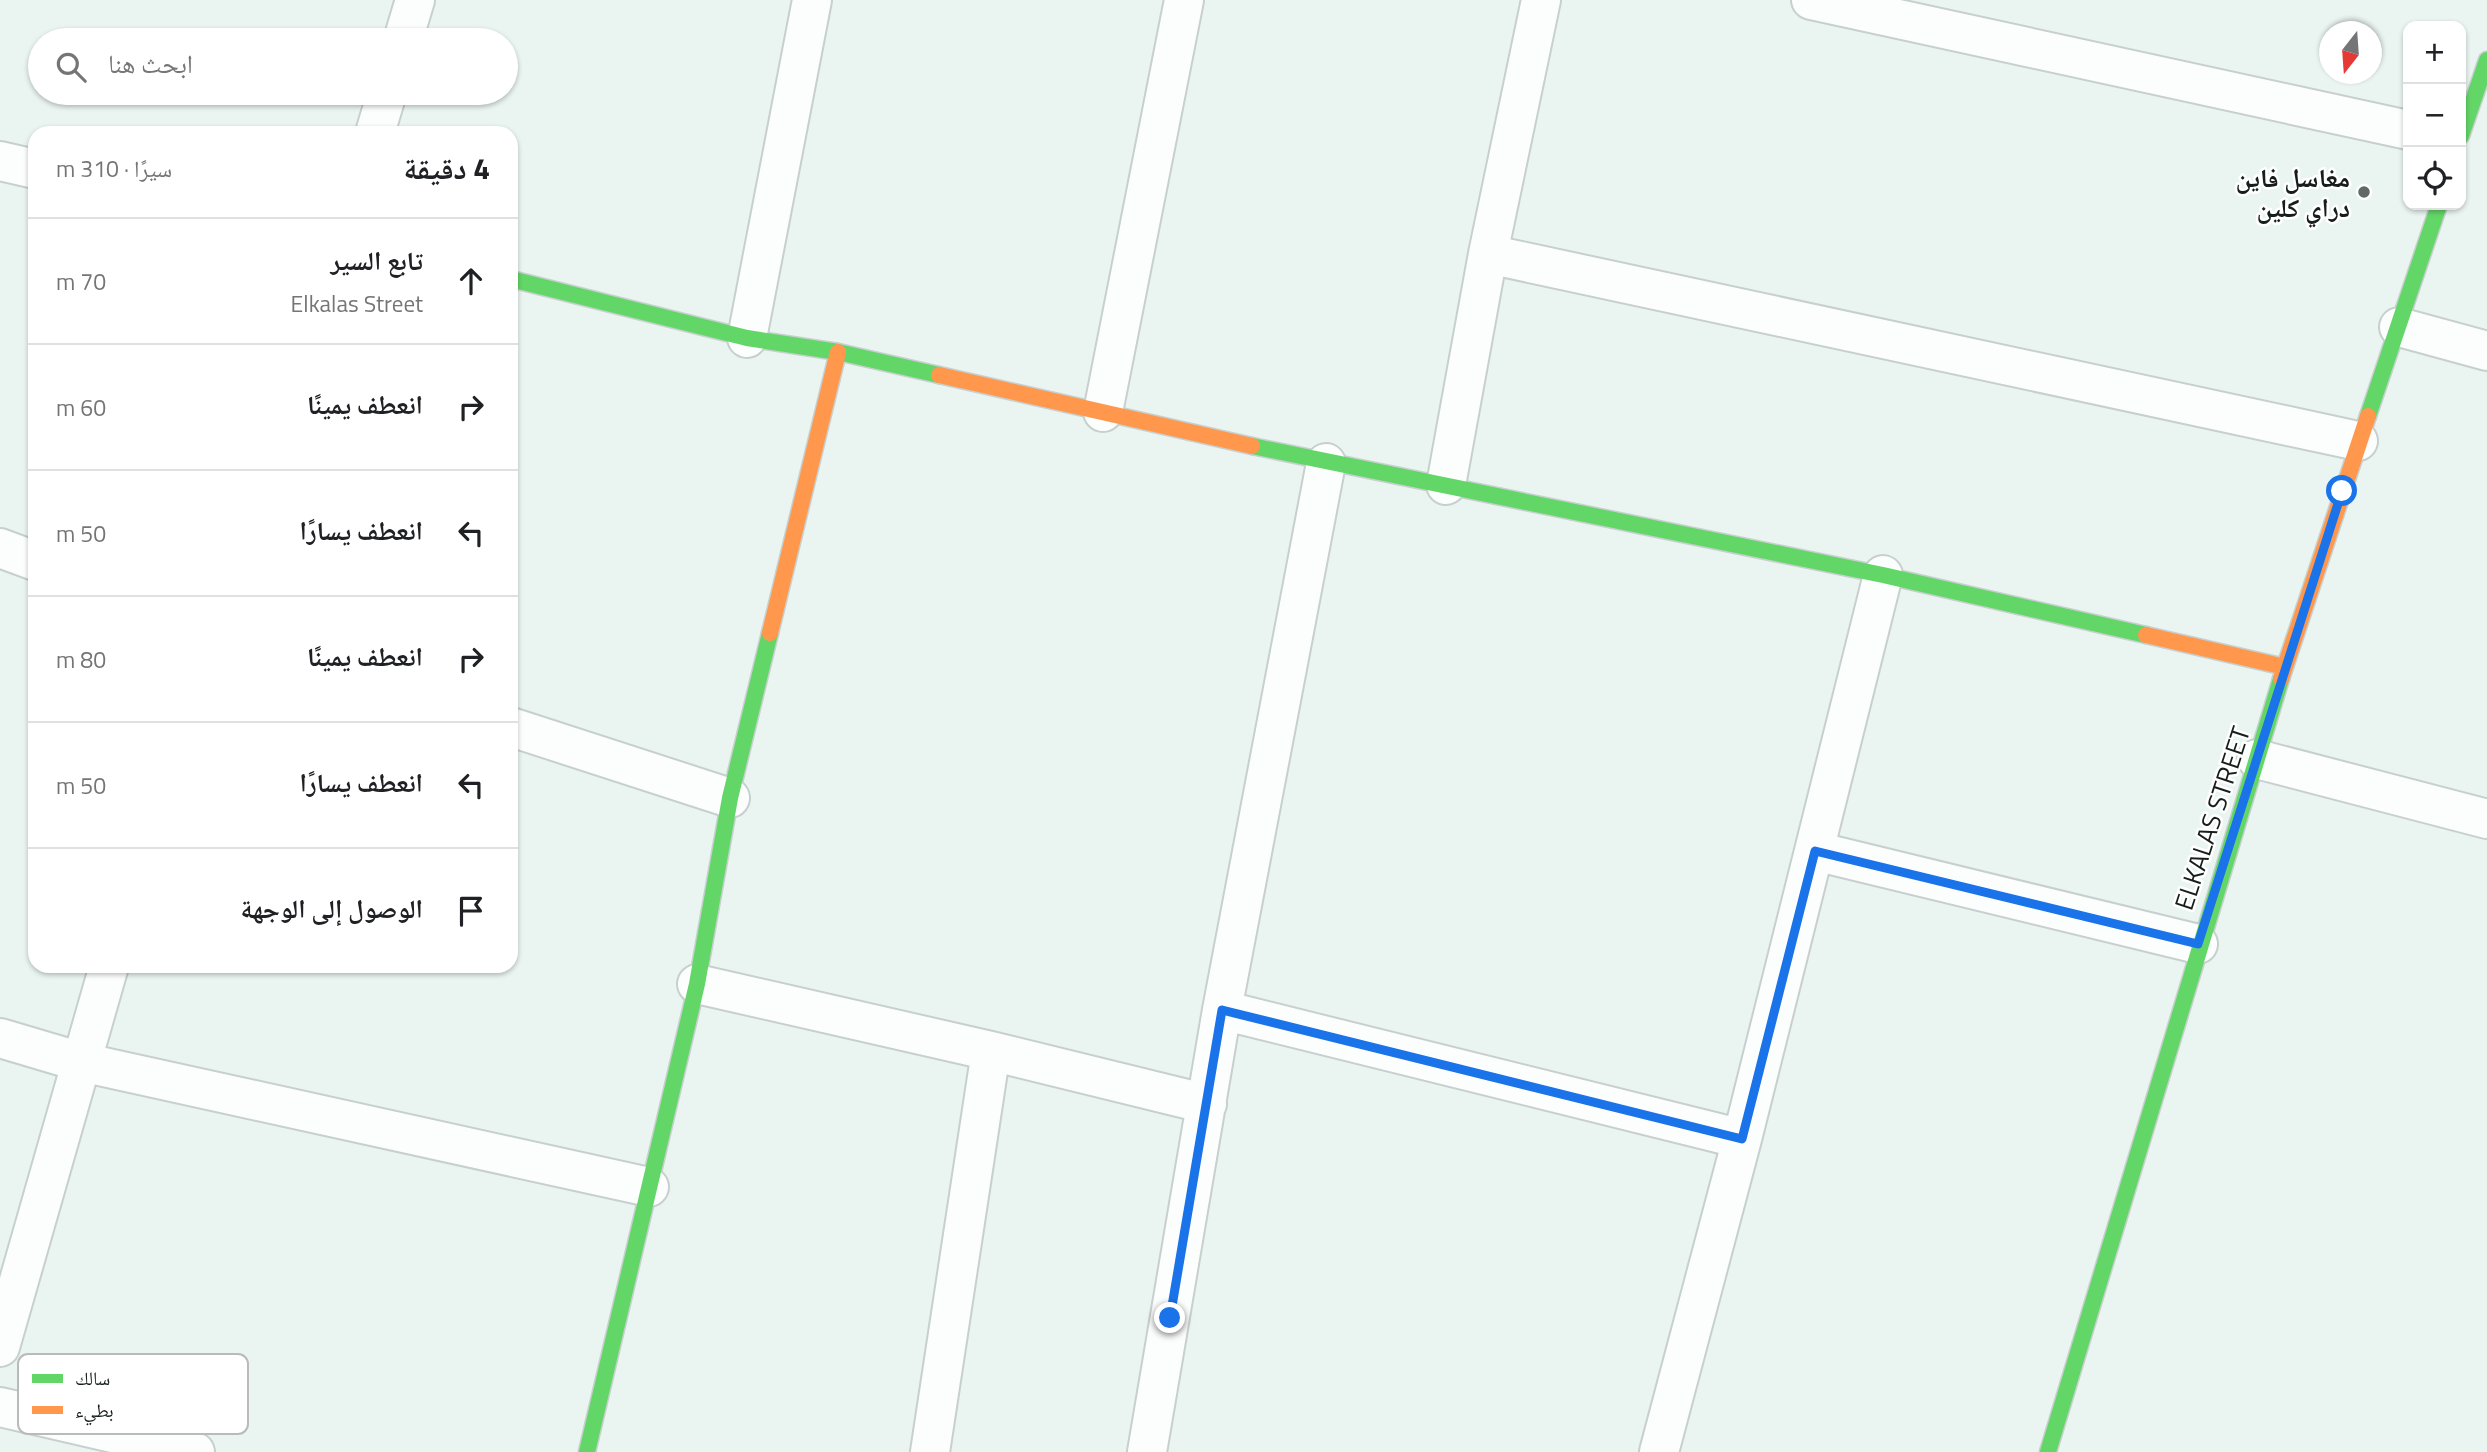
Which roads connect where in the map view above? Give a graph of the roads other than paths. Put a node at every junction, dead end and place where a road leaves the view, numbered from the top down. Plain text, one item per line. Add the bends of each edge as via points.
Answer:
1 (415, 0) edge
2 (813, 0) edge
3 (1184, 0) edge
4 (1541, 0) edge
5 (1811, 0) edge
6 (407, 28) edge
7 (2487, 60) edge
8 (383, 105) edge
9 (2472, 123) edge
10 (377, 126) edge
11 (2403, 129) edge
12 (0, 161) edge
13 (28, 167) edge
14 (2437, 210) edge
15 (1488, 254) junction
16 (518, 281) edge
17 (2399, 327) junction
18 (747, 338) junction
19 (2487, 351) edge
20 (838, 352) junction
21 (1103, 412) junction
22 (2358, 441) junction
23 (1326, 463) junction
24 (1446, 485) junction
25 (0, 548) edge
26 (28, 558) edge
27 (1883, 575) junction
28 (2285, 667) junction
29 (518, 729) edge
30 (2257, 759) junction
31 (730, 799) junction
32 (2487, 819) edge
33 (1815, 851) junction
34 (2198, 944) junction
35 (107, 973) edge
36 (697, 984) junction
37 (1222, 1010) junction
38 (0, 1038) edge
39 (990, 1051) junction
40 (80, 1062) junction
41 (1207, 1104) junction
42 (1742, 1139) junction
43 (649, 1187) junction
44 (0, 1348) edge
45 (0, 1407) edge
46 (18, 1411) edge
47 (117, 1434) edge
48 (195, 1452) edge
49 (587, 1452) edge
50 (930, 1452) edge
51 (1147, 1452) edge
52 (1658, 1452) edge
53 (2048, 1452) edge

1 - 6 street
2 - 18 street
3 - 21 street
4 - 15 street
5 - 11 street
7 - 9 street
8 - 10 street
12 - 13 street
14 - 17 street, ELKALAS STREET
15 - 22 street
15 - 24 street
16 - 18 street
17 - 19 street
17 - 22 street, ELKALAS STREET
18 - 20 street
20 - 21 street
20 - 31 street
21 - 23 street
22 - 28 street, ELKALAS STREET
23 - 24 street
23 - 37 street
24 - 27 street
25 - 26 street
27 - 28 street
27 - 33 street
28 - 30 street, ELKALAS STREET
29 - 31 street
30 - 32 street
30 - 34 street, ELKALAS STREET
31 - 36 street
33 - 34 street
33 - 42 street
34 - 53 street, ELKALAS STREET
35 - 40 street
36 - 39 street
36 - 43 street
37 - 41 street
37 - 42 street
38 - 40 street
39 - 41 street
39 - 50 street
40 - 43 street
40 - 44 street
41 - 51 street
42 - 52 street
43 - 49 street
45 - 46 street
47 - 48 street

